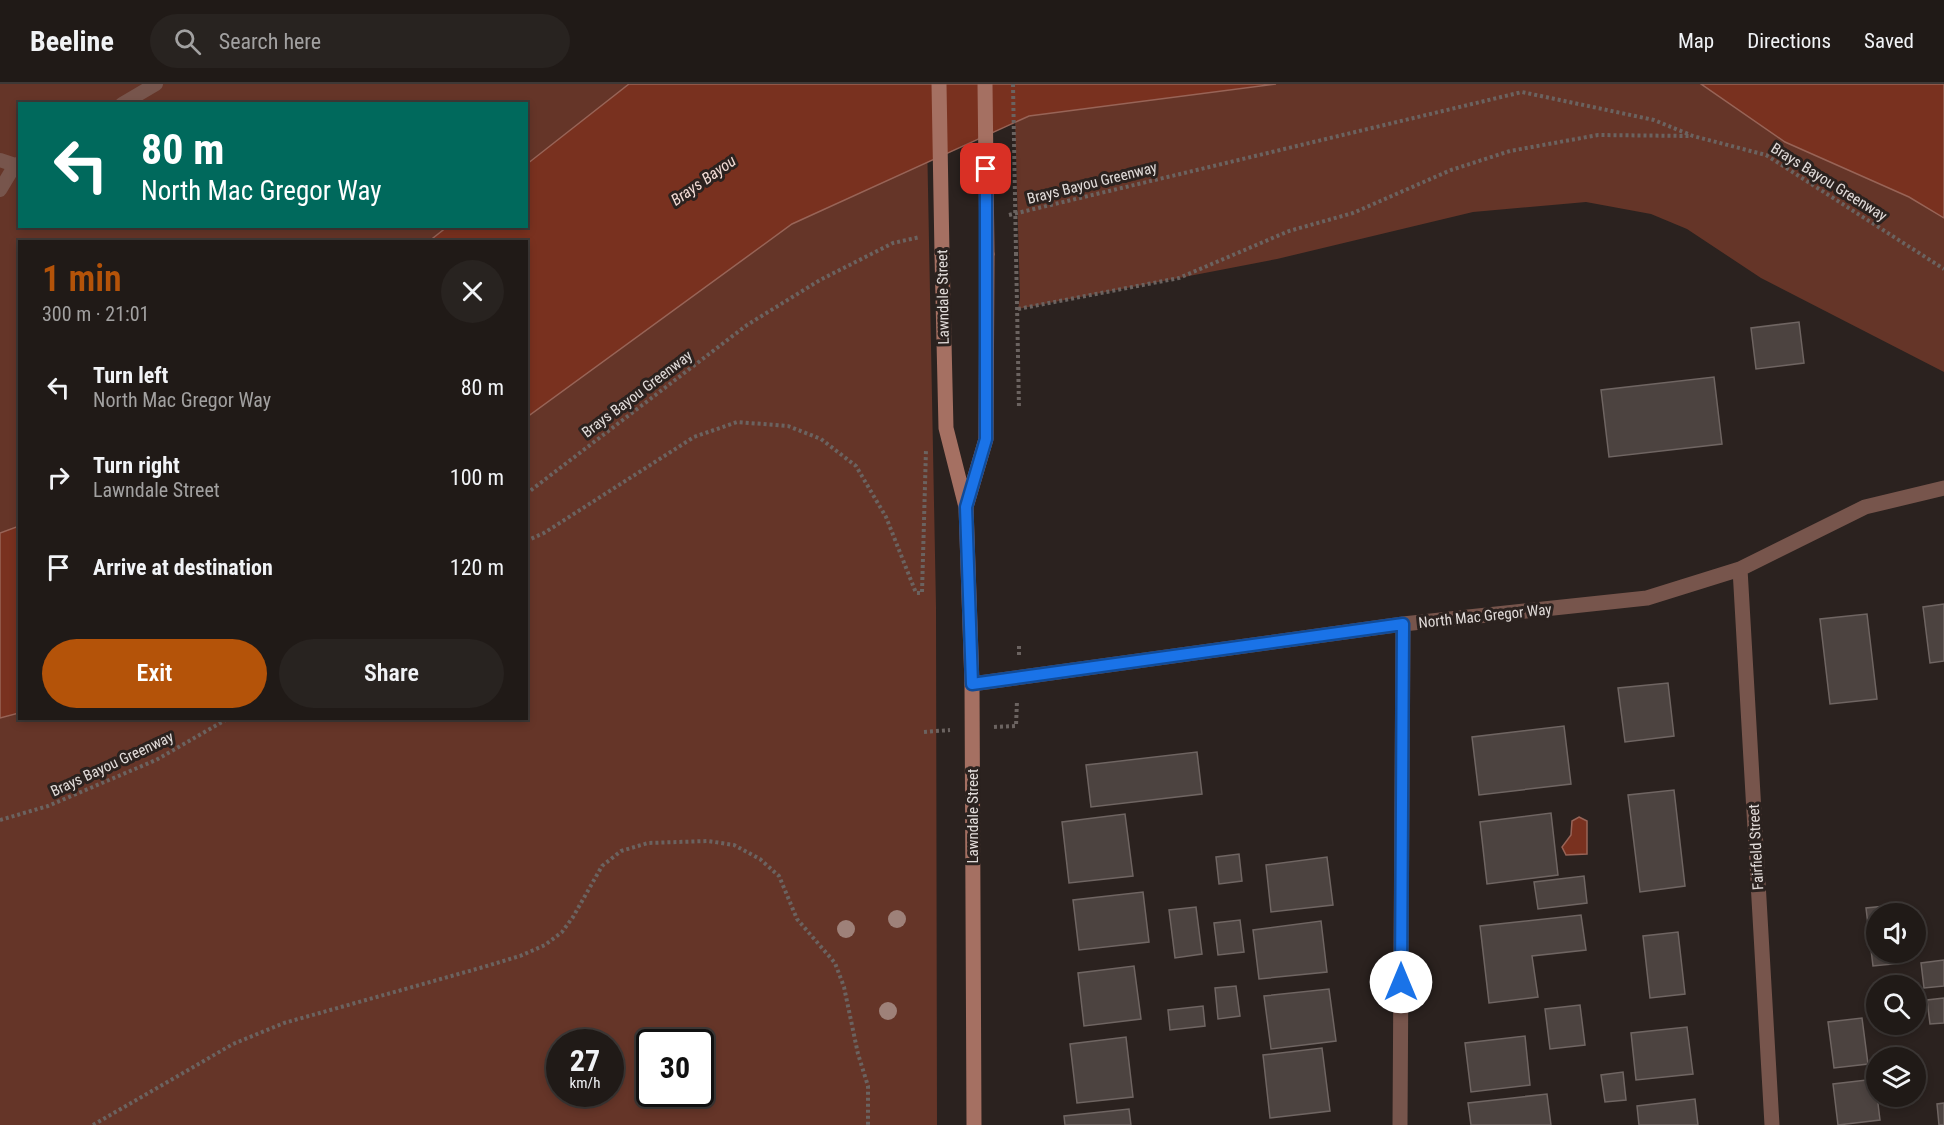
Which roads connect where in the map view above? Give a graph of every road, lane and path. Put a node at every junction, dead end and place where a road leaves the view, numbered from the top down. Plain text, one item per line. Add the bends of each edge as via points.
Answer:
1 (156, 84) edge
2 (939, 84) edge
3 (985, 84) edge
4 (1013, 84) edge
5 (125, 102) edge
6 (1693, 136) junction
7 (0, 159) edge
8 (17, 164) edge
9 (0, 190) edge
10 (998, 218) dead end
11 (928, 235) dead end
12 (1944, 269) edge
13 (1018, 309) junction
14 (1019, 408) dead end
15 (1944, 488) edge
16 (528, 492) edge
17 (966, 507) junction
18 (528, 540) edge
19 (923, 562) dead end
20 (1740, 570) junction
21 (1403, 624) junction
22 (972, 684) junction
23 (226, 720) edge
24 (0, 820) edge
25 (93, 1125) edge
26 (868, 1125) edge
27 (974, 1125) edge
28 (1400, 1125) edge
29 (1772, 1125) edge

1 - 5 lane
2 - 17 main road, Lawndale Street, bridge via 946,428
3 - 17 main road, Lawndale Street, bridge via 986,439
4 - 13 path, bridge
6 - 10 path, Brays Bayou Greenway via 1654,120 1522,92
6 - 12 path, Brays Bayou Greenway via 1766,155
6 - 13 path, Brays Bayou Greenway via 1598,135 1510,151 1451,170 1353,213 1288,231 1179,278
7 - 8 lane
8 - 9 lane
11 - 16 path, Brays Bayou Greenway via 893,243 820,279 756,320
13 - 14 path
15 - 20 street, North Mac Gregor Way via 1865,507
17 - 22 main road, Lawndale Street
18 - 19 path via 694,437 737,422 788,426 821,439 856,466 886,517 916,593 922,593
20 - 21 street, North Mac Gregor Way via 1647,598
20 - 29 street, Fairfield Street
21 - 22 street, North Mac Gregor Way
21 - 28 street
22 - 27 main road, Lawndale Street
23 - 24 path, Brays Bayou Greenway via 156,760 48,806
25 - 26 path via 233,1044 284,1023 480,968 545,945 562,932 602,866 621,850 648,843 708,841 734,845 773,870 797,919 835,963 868,1086

